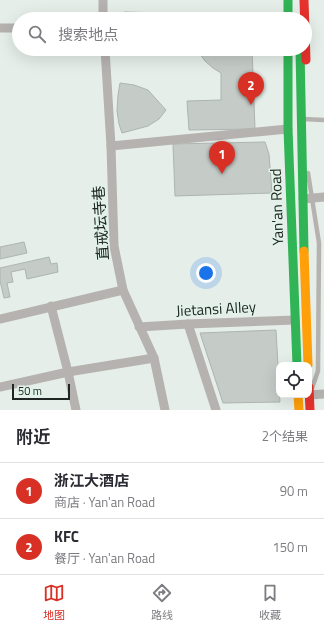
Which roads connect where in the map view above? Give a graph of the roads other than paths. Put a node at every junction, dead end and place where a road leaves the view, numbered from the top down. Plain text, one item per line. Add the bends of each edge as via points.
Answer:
1 (103, 0) edge
2 (288, 0) edge
3 (299, 0) edge
4 (304, 0) edge
5 (103, 12) edge
6 (288, 12) edge
7 (299, 12) edge
8 (304, 12) edge
9 (0, 28) edge
10 (12, 28) edge
11 (105, 56) edge
12 (288, 56) edge
13 (300, 56) edge
14 (304, 56) edge
15 (304, 120) junction
16 (324, 120) edge
17 (288, 129) junction
18 (111, 146) junction
19 (308, 149) dead end
20 (308, 170) dead end
21 (324, 197) edge
22 (313, 198) junction
23 (302, 199) junction
24 (123, 290) junction
25 (51, 306) junction
26 (0, 319) edge
27 (294, 320) junction
28 (188, 324) junction
29 (139, 327) junction
30 (154, 358) junction
31 (297, 362) edge
32 (308, 362) edge
33 (68, 372) junction
34 (312, 387) edge
35 (0, 388) edge
36 (324, 394) edge
37 (312, 395) edge
38 (298, 398) edge
39 (309, 398) edge
40 (76, 410) edge
41 (166, 410) edge
42 (216, 410) edge
43 (299, 410) edge
44 (310, 410) edge

1 - 5 street
2 - 6 main road
3 - 7 main road
4 - 8 main road
9 - 10 street
11 - 18 street, 直戒坛寺巷
12 - 17 main road, Yan'an Road
13 - 15 main road, Yan'an Road
14 - 15 main road
15 - 16 lane
15 - 19 lane
15 - 23 main road, Yan'an Road
17 - 18 street
17 - 27 main road, Yan'an Road
18 - 24 street, 直戒坛寺巷 via 114,246
20 - 22 lane
21 - 22 street
22 - 23 street
22 - 34 lane via 319,243 318,371
23 - 32 main road, Yan'an Road
24 - 25 street
24 - 29 street, 直戒坛寺巷
25 - 26 street
25 - 33 street
27 - 28 street, Jietansi Alley
27 - 31 main road, Yan'an Road
28 - 29 street, Jietansi Alley
28 - 42 street
29 - 30 street, 直戒坛寺巷
30 - 33 street
30 - 41 street, 直戒坛寺巷
33 - 35 street
33 - 40 street
36 - 37 street
38 - 43 main road
39 - 44 main road

